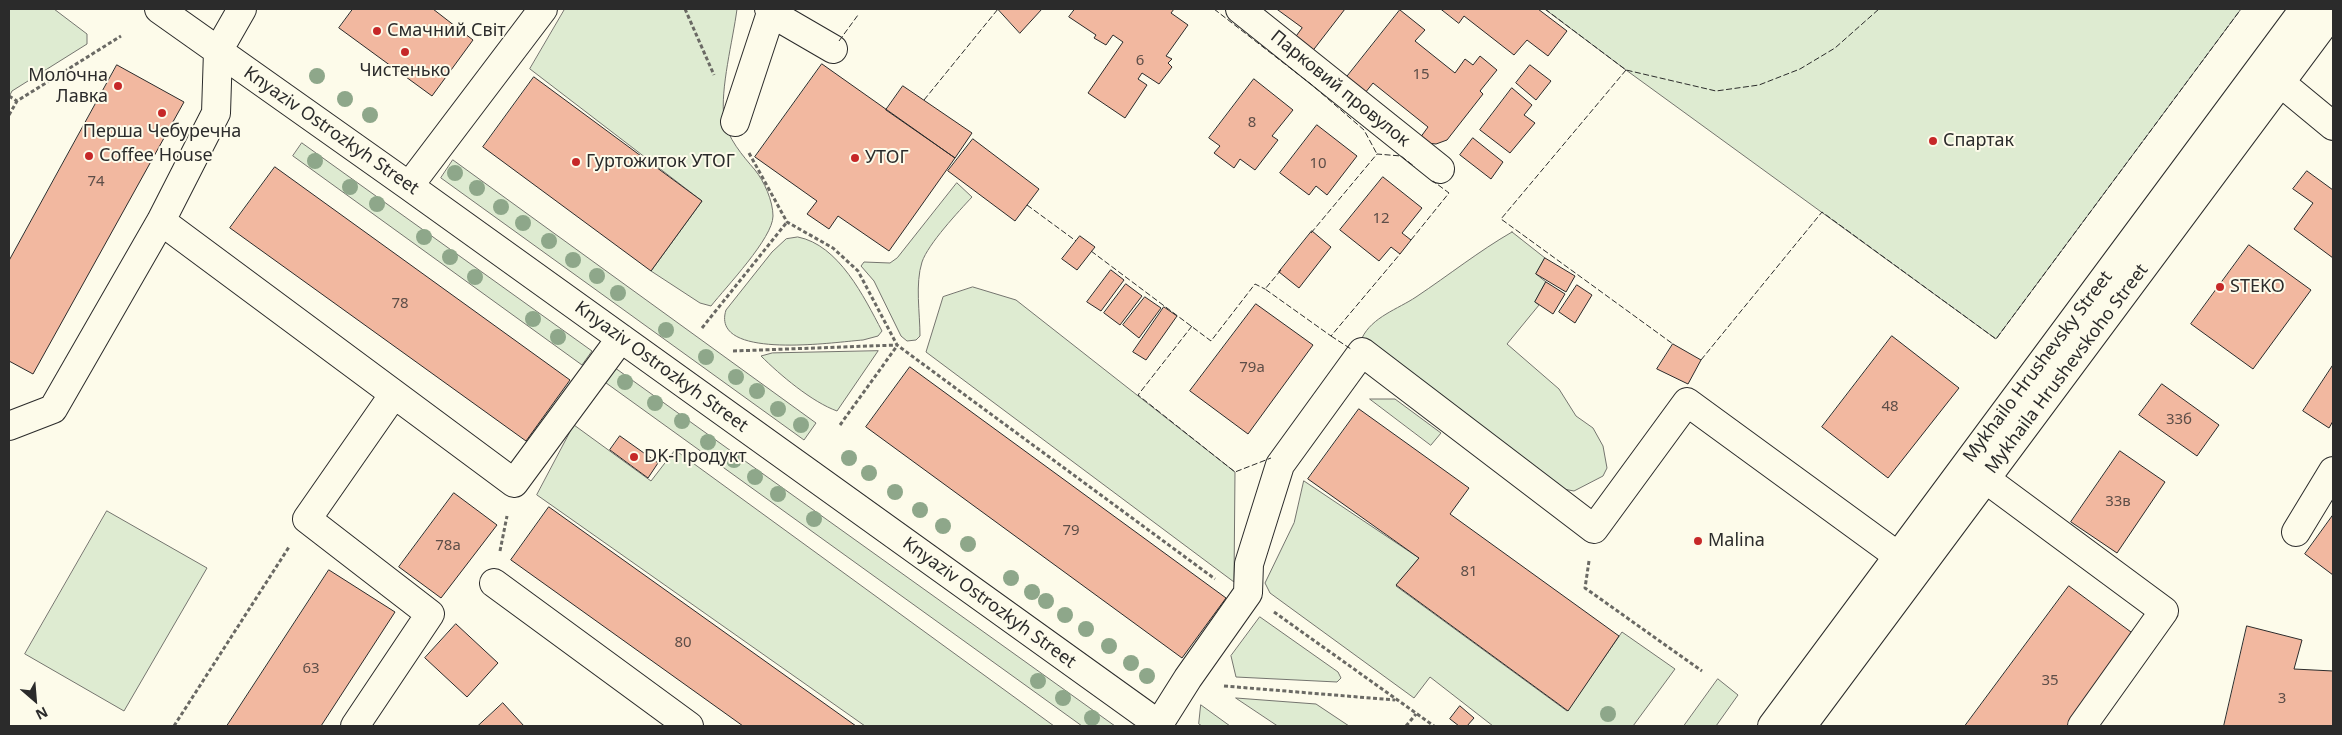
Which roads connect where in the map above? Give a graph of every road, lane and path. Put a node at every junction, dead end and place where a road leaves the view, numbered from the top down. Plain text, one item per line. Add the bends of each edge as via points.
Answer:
1 (159, 9) edge
2 (242, 9) edge
3 (543, 9) edge
4 (1240, 9) edge
5 (2304, 9) edge
6 (770, 11) edge
7 (2333, 12) edge
8 (121, 36) dead end
9 (833, 49) dead end
10 (218, 51) junction
11 (2281, 84) junction
12 (9, 96) edge
13 (17, 101) junction
14 (9, 115) edge
15 (735, 122) dead end
16 (2333, 126) edge
17 (1440, 169) dead end
18 (409, 186) junction
19 (161, 221) junction
20 (702, 328) dead end
21 (621, 338) junction
22 (897, 345) junction
23 (733, 351) dead end
24 (394, 394) junction
25 (9, 426) edge
26 (840, 426) dead end
27 (2333, 471) edge
28 (1975, 472) junction
29 (514, 483) junction
30 (307, 519) junction
31 (1594, 529) junction
32 (2296, 532) dead end
33 (1898, 556) junction
34 (494, 583) joint
35 (1245, 596) junction
36 (1702, 671) dead end
37 (1217, 686) dead end
38 (1395, 700) junction
39 (1416, 714) junction
40 (1149, 723) edge
41 (174, 726) edge
42 (355, 726) edge
43 (689, 726) edge
44 (1406, 726) edge
45 (1433, 726) edge
46 (1772, 726) edge
47 (1802, 726) edge
48 (2082, 726) edge

1 - 10 street, Knyaziv Ostrozkyh Street
2 - 10 street
3 - 18 street
4 - 17 street, Парковий провулок
5 - 28 street, Mykhailo Hrushevsky Street
6 - 9 street
6 - 15 street
7 - 11 street, Mykhaila Hrushevskoho Street
8 - 13 path
10 - 18 street, Knyaziv Ostrozkyh Street
10 - 19 street via 216,113
11 - 16 street
11 - 28 street, Mykhaila Hrushevskoho Street
12 - 13 path
13 - 14 path
18 - 21 street, Knyaziv Ostrozkyh Street
19 - 24 street
19 - 25 street via 53,409
20 - 22 path via 787,222 833,248 858,270
21 - 29 street
21 - 40 street, Knyaziv Ostrozkyh Street
22 - 23 path
22 - 26 path
22 - 35 path
24 - 29 street
24 - 30 street
27 - 32 street
28 - 33 street, Mykhailo Hrushevsky Street
28 - 47 street, Mykhaila Hrushevskoho Street
28 - 48 street via 2164,611
29 - 34 path
30 - 41 path
30 - 42 street via 430,614
31 - 33 street via 1687,402
31 - 35 street via 1362,352 1280,465 1249,564
31 - 36 path via 1585,588
33 - 46 street, Mykhailo Hrushevsky Street
34 - 43 street
35 - 38 path
35 - 40 street
37 - 38 path
38 - 39 path
39 - 44 path
39 - 45 path

